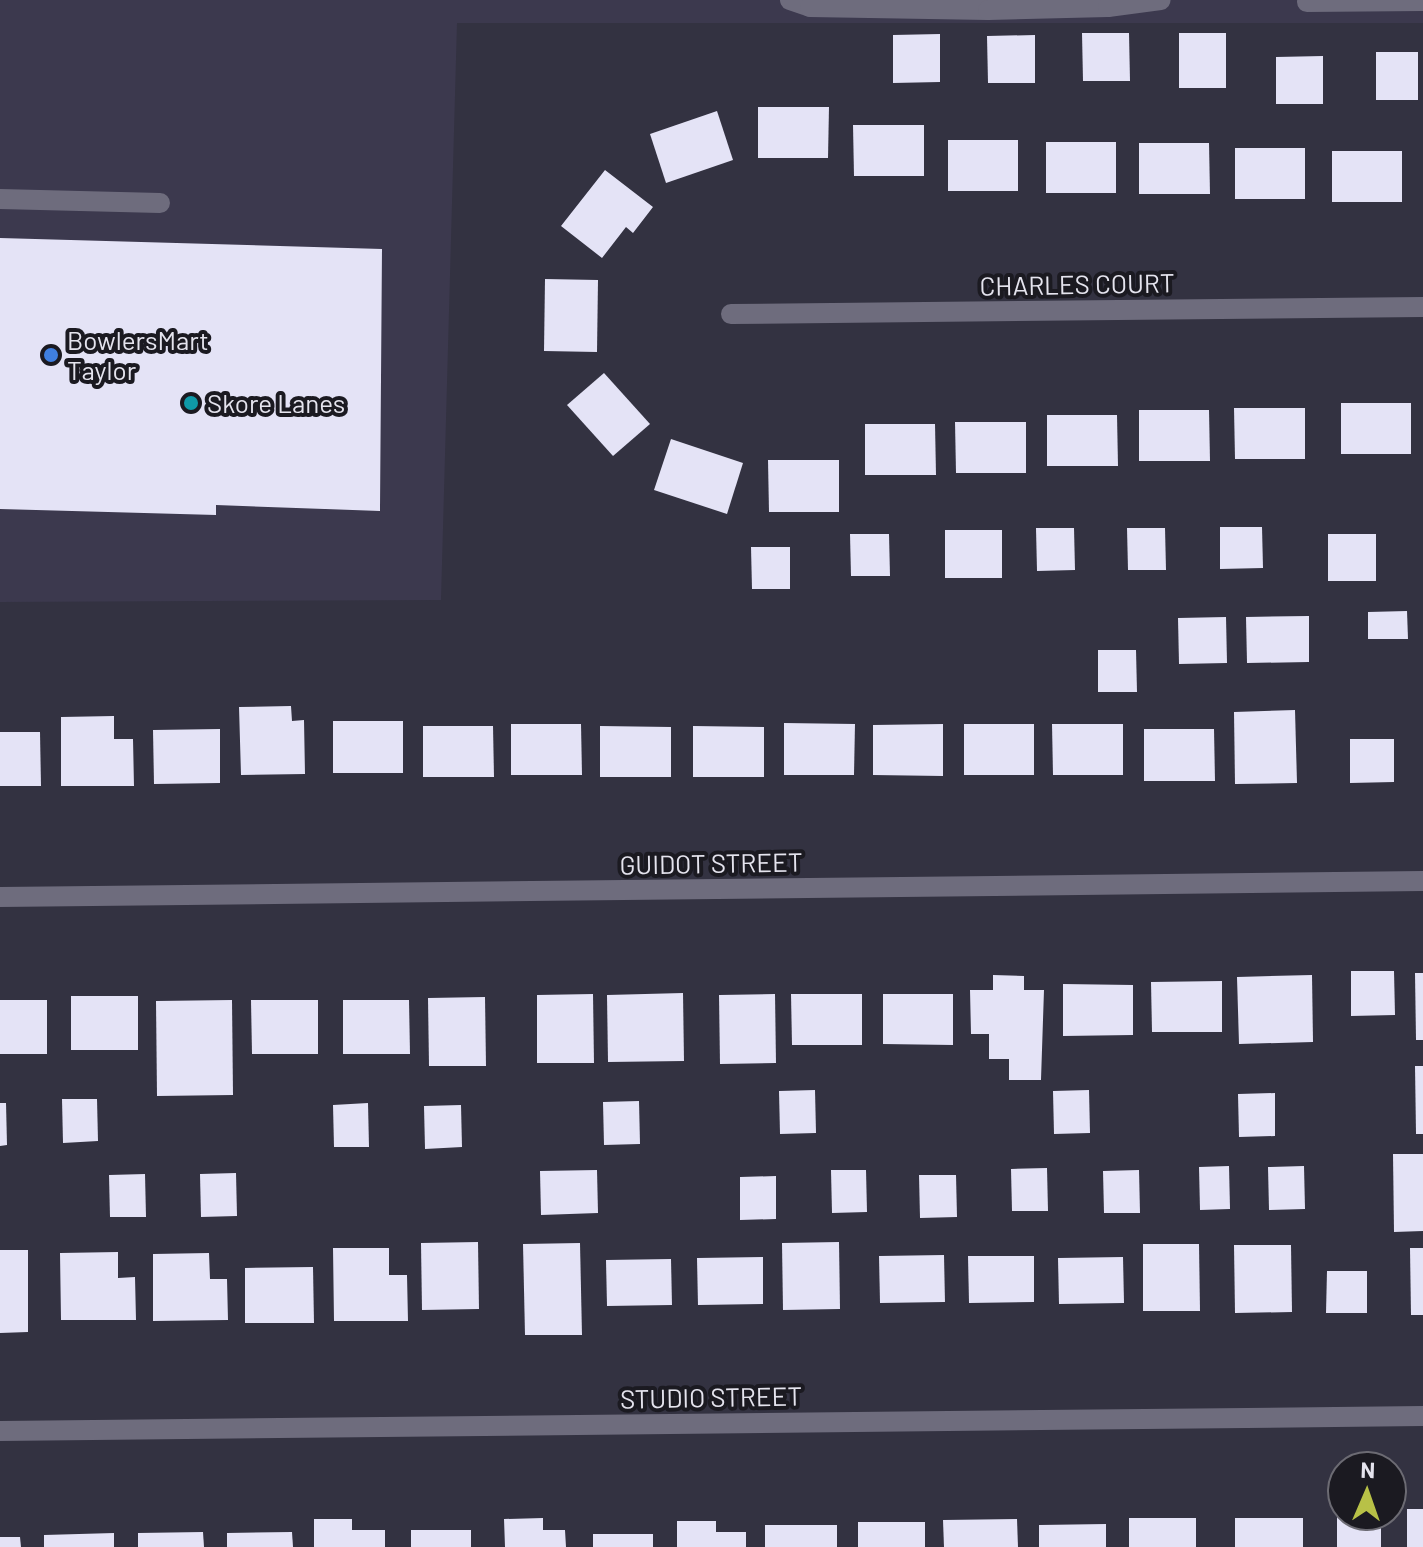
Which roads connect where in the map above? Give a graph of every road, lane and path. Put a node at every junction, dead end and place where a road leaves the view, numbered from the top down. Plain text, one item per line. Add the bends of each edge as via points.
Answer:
1 (790, 0) edge
2 (1161, 0) edge
3 (1423, 1) edge
4 (1307, 2) edge
5 (0, 199) edge
6 (160, 203) dead end
7 (1423, 307) edge
8 (731, 314) dead end
9 (1423, 881) edge
10 (0, 897) edge
11 (1423, 1416) edge
12 (0, 1431) edge

1 - 2 street via 810,7 988,10
3 - 4 street
5 - 6 street
7 - 8 street, CHARLES COURT
9 - 10 street, GUIDOT STREET
11 - 12 street, STUDIO STREET

